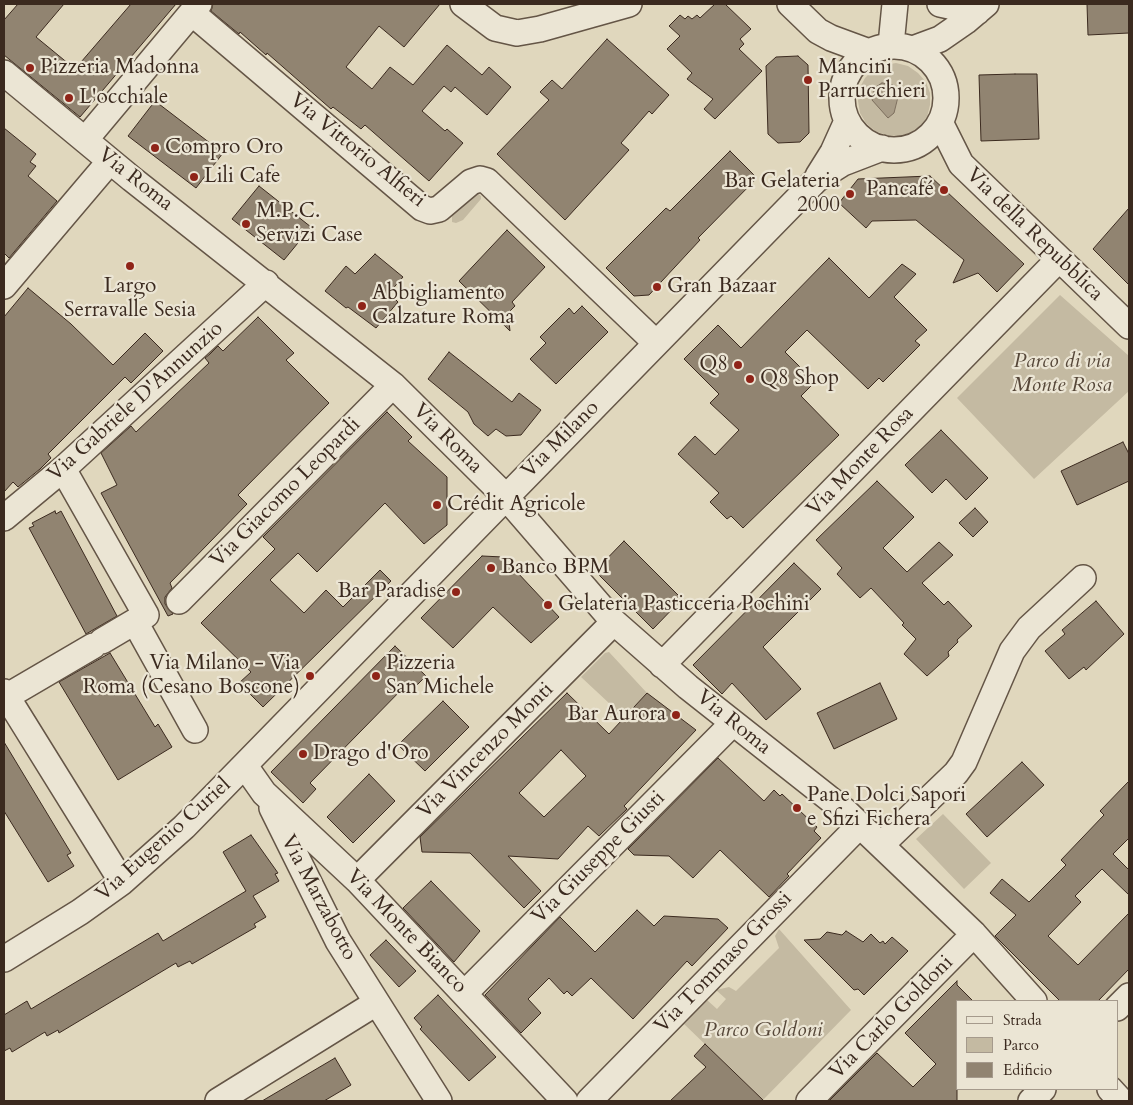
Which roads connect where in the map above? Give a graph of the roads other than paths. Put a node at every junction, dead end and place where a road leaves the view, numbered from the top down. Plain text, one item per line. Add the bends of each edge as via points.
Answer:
1 (463, 4) edge
2 (629, 4) edge
3 (792, 4) edge
4 (895, 4) edge
5 (940, 4) edge
6 (196, 8) edge
7 (981, 8) edge
8 (818, 31) junction
9 (891, 49) junction
10 (4, 73) edge
11 (943, 78) junction
12 (844, 83) junction
13 (847, 121) junction
14 (940, 122) junction
15 (85, 140) junction
16 (915, 145) junction
17 (882, 148) junction
18 (110, 161) junction
19 (961, 164) junction
20 (816, 180) junction
21 (1059, 259) junction
22 (6, 278) edge
23 (266, 283) junction
24 (1129, 326) edge
25 (656, 343) junction
26 (393, 385) junction
27 (63, 470) junction
28 (505, 496) junction
29 (4, 518) edge
30 (1083, 578) dead end
31 (179, 601) dead end
32 (135, 622) junction
33 (614, 622) junction
34 (662, 665) junction
35 (5, 695) edge
36 (733, 724) junction
37 (195, 730) dead end
38 (245, 766) junction
39 (264, 793) junction
40 (859, 826) junction
41 (880, 845) junction
42 (357, 880) junction
43 (122, 882) junction
44 (974, 934) junction
45 (4, 959) edge
46 (465, 993) junction
47 (1129, 996) edge
48 (1033, 1000) edge
49 (376, 1003) junction
50 (1118, 1007) edge
51 (1042, 1090) edge
52 (1111, 1090) edge
53 (218, 1101) edge
54 (439, 1101) edge
55 (565, 1101) edge
56 (589, 1101) edge
57 (809, 1101) edge
58 (1031, 1101) edge
59 (1121, 1101) edge

1 - 2 street via 494,28 517,33
3 - 8 street
4 - 9 street
5 - 7 street
6 - 15 street
6 - 25 street, Via Vittorio Alfieri via 422,208 439,209 471,182 487,181
7 - 9 street via 940,39
7 - 11 street via 948,55
8 - 9 street via 840,43
8 - 12 street via 831,50
9 - 11 street via 931,60
9 - 12 street via 853,64
10 - 15 street, Via Roma
11 - 14 street via 945,108
12 - 13 street via 842,96
13 - 17 street via 862,139
13 - 20 street, Via Milano
14 - 16 street via 934,132
14 - 19 street, Via della Repubblica
15 - 18 street, Via Roma
16 - 17 street via 894,150
16 - 19 street, Via della Repubblica
17 - 20 street, Via Milano via 843,164
18 - 22 street
18 - 23 street, Via Roma
19 - 21 street, Via della Repubblica
20 - 25 street, Via Milano
21 - 24 street, Via della Repubblica
21 - 34 street, Via Monte Rosa
23 - 26 street, Via Roma
23 - 27 street, Via Gabriele D'Annunzio
25 - 28 street, Via Milano
26 - 28 street, Via Roma
26 - 31 street, Via Giacomo Leopardi
27 - 29 street, Via Gabriele D'Annunzio
27 - 32 street via 146,615
28 - 33 street, Via Roma
28 - 38 street, Via Milano
30 - 41 street via 1029,628 1012,650 964,762 956,773
32 - 35 street
32 - 37 street
33 - 34 street, Via Roma
33 - 42 street, Via Vincenzo Monti
34 - 36 street, Via Roma
35 - 43 street
36 - 40 street, Via Roma
36 - 46 street, Via Giuseppe Giusti
38 - 39 street, Via Monte Bianco
38 - 43 street, Via Eugenio Curiel
39 - 42 street, Via Monte Bianco
39 - 49 street, Via Marzabotto via 338,942
40 - 41 street, Via Roma
40 - 56 street, Via Tommaso Grossi
41 - 44 street, Via Roma
42 - 46 street, Via Monte Bianco
43 - 45 street, Via Eugenio Curiel
44 - 48 street, Via Roma
44 - 57 street, Via Carlo Goldoni
46 - 55 street, Via Monte Bianco
47 - 50 street
49 - 53 street
49 - 54 street, Via Marzabotto
51 - 58 street
52 - 59 street

